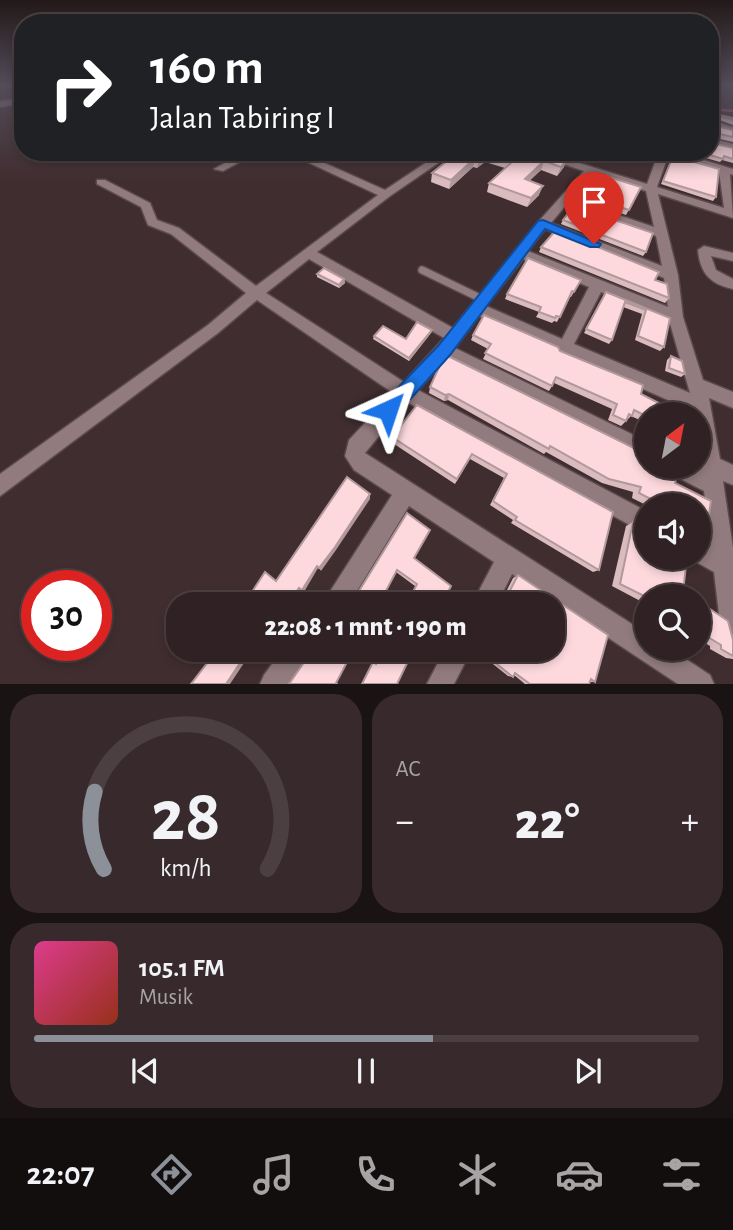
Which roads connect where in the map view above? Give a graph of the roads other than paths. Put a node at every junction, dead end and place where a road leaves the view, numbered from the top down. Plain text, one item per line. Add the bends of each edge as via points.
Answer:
1 (235, 161) edge
2 (311, 161) edge
3 (436, 161) edge
4 (560, 161) edge
5 (661, 161) edge
6 (696, 161) edge
7 (219, 169) dead end
8 (729, 170) edge
9 (590, 171) junction
10 (101, 182) dead end
11 (651, 188) junction
12 (386, 194) junction
13 (565, 201) junction
14 (732, 214) edge
15 (543, 224) junction
16 (661, 234) junction
17 (307, 251) junction
18 (520, 253) junction
19 (733, 257) edge
20 (422, 270) dead end
21 (671, 275) junction
22 (733, 284) edge
23 (597, 285) junction
24 (256, 293) junction
25 (481, 305) junction
26 (676, 317) junction
27 (449, 343) junction
28 (564, 349) junction
29 (697, 384) junction
30 (405, 392) junction
31 (733, 400) edge
32 (691, 402) edge
33 (702, 402) edge
34 (634, 444) edge
35 (711, 474) edge
36 (733, 475) edge
37 (711, 479) edge
38 (0, 486) edge
39 (406, 492) junction
40 (634, 516) edge
41 (509, 558) junction
42 (711, 558) edge
43 (724, 565) junction
44 (343, 592) edge
45 (491, 592) edge
46 (733, 631) edge
47 (634, 640) edge
48 (666, 661) edge
49 (289, 662) edge
50 (452, 662) edge
51 (273, 684) edge
52 (440, 684) edge
53 (701, 684) edge

1 - 7 street
2 - 12 street
3 - 12 street
4 - 9 street
5 - 11 street
6 - 8 street
8 - 14 street
9 - 11 street
9 - 13 street
10 - 24 street via 146,205 152,222 175,231
11 - 14 street
11 - 16 street
12 - 17 street
13 - 15 street
13 - 16 street
15 - 18 street
15 - 21 street
16 - 21 street
17 - 24 street
17 - 27 street
18 - 23 street
18 - 25 street
19 - 22 street via 704,250 713,278
20 - 25 lane
21 - 26 street
23 - 26 street
23 - 28 street
24 - 30 street
24 - 38 street
25 - 27 street
25 - 28 street
26 - 29 street
27 - 30 street
27 - 34 street
28 - 32 street
29 - 31 street
29 - 33 street
30 - 39 street via 356,446 355,456
30 - 40 street
35 - 36 street
37 - 43 street
39 - 41 street
39 - 44 street
41 - 45 street
41 - 47 street
42 - 43 street
43 - 46 street
48 - 53 street
49 - 51 street
50 - 52 street

